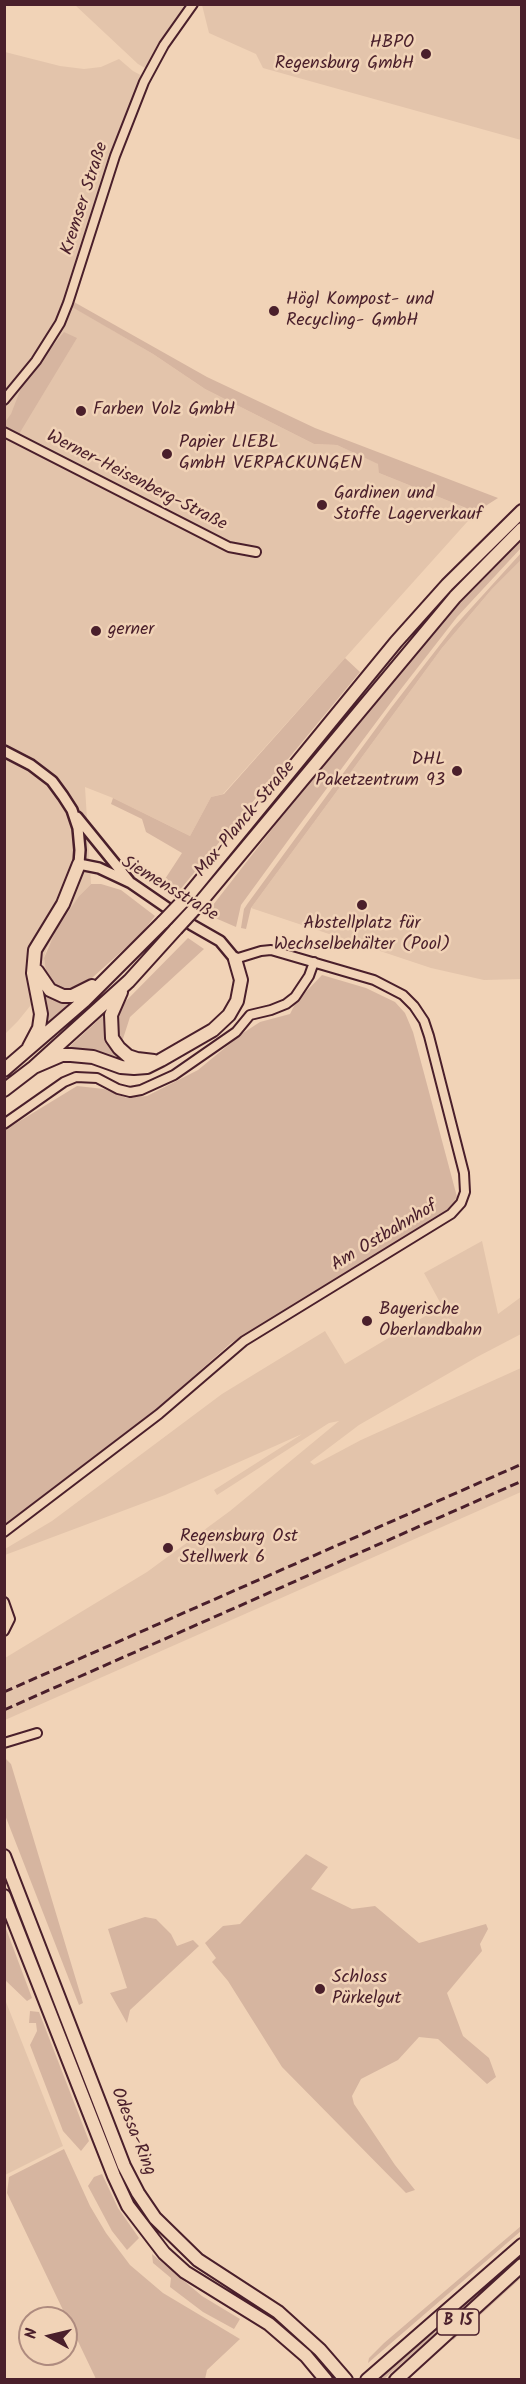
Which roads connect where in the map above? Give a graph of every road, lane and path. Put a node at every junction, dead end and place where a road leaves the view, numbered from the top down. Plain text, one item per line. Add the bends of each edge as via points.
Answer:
1 (193, 4) edge
2 (4, 400) edge
3 (4, 432) edge
4 (522, 511) edge
5 (522, 529) edge
6 (256, 552) dead end
7 (4, 751) edge
8 (72, 810) junction
9 (79, 864) junction
10 (131, 883) junction
11 (235, 959) junction
12 (314, 962) junction
13 (33, 963) junction
14 (118, 969) junction
15 (129, 981) junction
16 (26, 1053) junction
17 (161, 1060) junction
18 (34, 1067) junction
19 (4, 1070) edge
20 (4, 1089) edge
21 (4, 1124) edge
22 (4, 1532) edge
23 (4, 1602) edge
24 (4, 1631) edge
25 (37, 1733) dead end
26 (4, 1743) edge
27 (4, 1856) edge
28 (4, 1896) edge
29 (522, 2245) edge
30 (522, 2265) edge
31 (326, 2379) edge
32 (346, 2379) edge
33 (367, 2379) edge
34 (396, 2379) edge

1 - 2 street, Kremser Straße via 144,82 115,156 60,323
3 - 6 street, Werner-Heisenberg-Straße via 230,547
4 - 14 main road, Max-Planck-Straße, bridge via 396,642 187,897
5 - 15 main road, Max-Planck-Straße, bridge via 455,597 199,904
7 - 8 street via 52,781
8 - 9 street via 80,838
8 - 10 street
9 - 10 street, Siemensstraße via 99,868
9 - 13 main road via 63,904 35,950
10 - 11 street, Siemensstraße via 220,941
11 - 12 street, Am Ostbahnhof via 271,950
11 - 17 main road via 241,980 229,1016 213,1030
12 - 21 street via 309,976 286,1004 250,1015 236,1032 174,1075 130,1092 97,1078 76,1077
12 - 22 street, Am Ostbahnhof via 388,986 419,1012 429,1036 464,1173 461,1203 451,1214 244,1341 159,1414
13 - 14 main road via 50,990 63,996 82,993
13 - 16 main road via 41,1014 39,1028
14 - 16 main road, Max-Planck-Straße
15 - 17 main road via 111,1015 112,1038 128,1056
15 - 18 main road, Max-Planck-Straße
16 - 19 main road, Max-Planck-Straße
17 - 18 main road via 134,1068 93,1056 62,1055
18 - 20 main road, Max-Planck-Straße
23 - 24 street via 10,1619
25 - 26 street
27 - 32 main road, Odessa-Ring via 124,2166 138,2193 155,2218 198,2260 285,2317
28 - 31 main road, Odessa-Ring via 128,2206 164,2253 185,2272 269,2324
29 - 33 main road, B 15
30 - 34 main road, B 15

